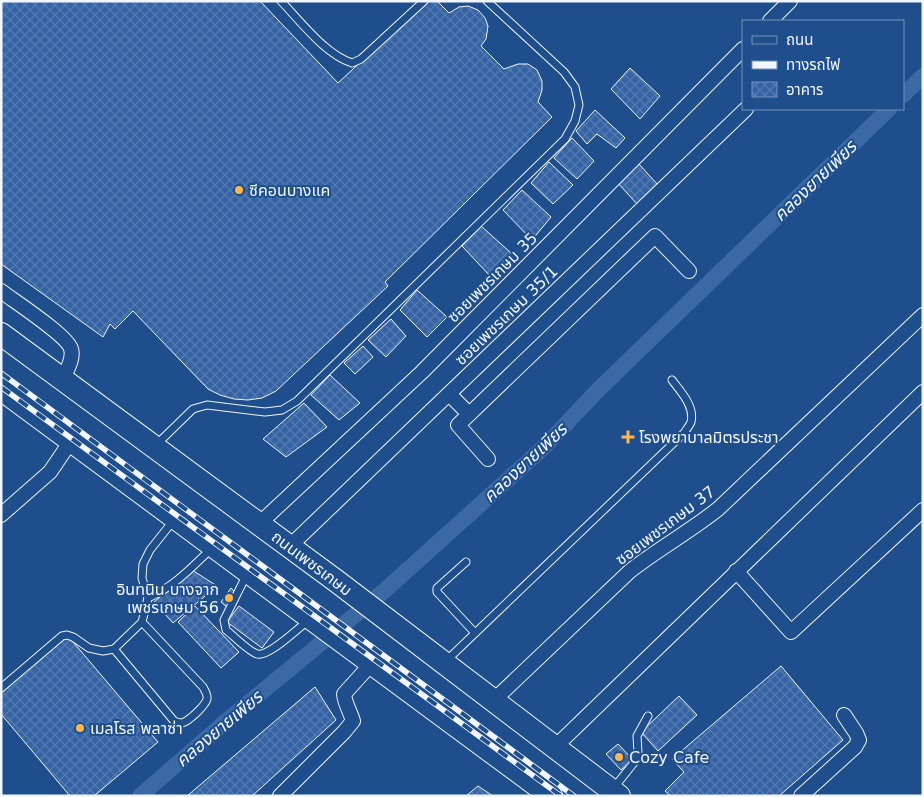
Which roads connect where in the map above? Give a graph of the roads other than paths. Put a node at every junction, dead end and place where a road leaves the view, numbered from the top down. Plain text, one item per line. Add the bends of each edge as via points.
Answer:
1 (281, 1) edge
2 (424, 1) edge
3 (487, 1) edge
4 (790, 1) edge
5 (771, 20) edge
6 (742, 50) edge
7 (745, 110) edge
8 (689, 271) dead end
9 (1, 291) edge
10 (923, 315) edge
11 (1, 334) edge
12 (64, 379) junction
13 (672, 380) dead end
14 (1, 389) edge
15 (923, 392) edge
16 (449, 394) junction
17 (469, 414) junction
18 (71, 441) junction
19 (154, 446) junction
20 (488, 459) dead end
21 (923, 510) edge
22 (1, 515) edge
23 (175, 518) junction
24 (260, 524) junction
25 (214, 546) junction
26 (290, 546) junction
27 (466, 562) dead end
28 (736, 571) junction
29 (248, 573) junction
30 (148, 598) junction
31 (313, 619) junction
32 (142, 622) junction
33 (475, 633) junction
34 (114, 649) junction
35 (372, 663) junction
36 (444, 663) junction
37 (1, 688) edge
38 (493, 701) junction
39 (844, 715) dead end
40 (648, 716) dead end
41 (555, 747) junction
42 (616, 793) edge
43 (280, 796) edge
44 (551, 796) edge
45 (801, 796) edge

1 - 2 lane via 326,48 341,60 352,63
3 - 19 lane via 564,72 575,87 579,105 565,139 297,401 282,410 265,412 207,405 193,410
4 - 5 street
6 - 24 street, ซอยเพชรเกษม 35 via 422,372
7 - 16 street, ซอยเพชรเกษม 35/1
8 - 17 street via 654,236
9 - 12 street via 62,336 71,347 72,356
10 - 38 street, ซอยเพชรเกษม 37 via 718,509 630,571
11 - 12 main road, ถนนเพชรเกษม
12 - 19 main road, ถนนเพชรเกษม
13 - 33 lane via 690,408 691,422 684,433
14 - 18 main road
15 - 28 street
16 - 17 street
16 - 26 street, ซอยเพชรเกษม 35/1
17 - 20 street via 458,425
18 - 22 street via 50,472
18 - 23 main road
19 - 24 main road, ถนนเพชรเกษม
21 - 28 street via 792,632
23 - 25 main road
23 - 30 lane via 143,564 142,578
24 - 26 main road, ถนนเพชรเกษม
25 - 29 main road
25 - 30 lane via 171,586
26 - 36 main road, ถนนเพชรเกษม
27 - 33 lane via 437,588 437,592
28 - 41 street
29 - 31 main road
29 - 31 lane via 224,625 255,653 263,655 270,651
30 - 32 lane
31 - 35 main road
32 - 34 lane
32 - 34 lane via 207,693 202,707 185,722 174,721
33 - 36 lane
34 - 37 lane via 95,650 73,636 62,636
35 - 43 street via 344,694 353,721
35 - 44 main road
36 - 38 main road, ถนนเพชรเกษม
38 - 41 main road, ถนนเพชรเกษม
39 - 45 street via 859,740
40 - 42 lane via 637,736 636,760
41 - 42 main road, ถนนเพชรเกษม

